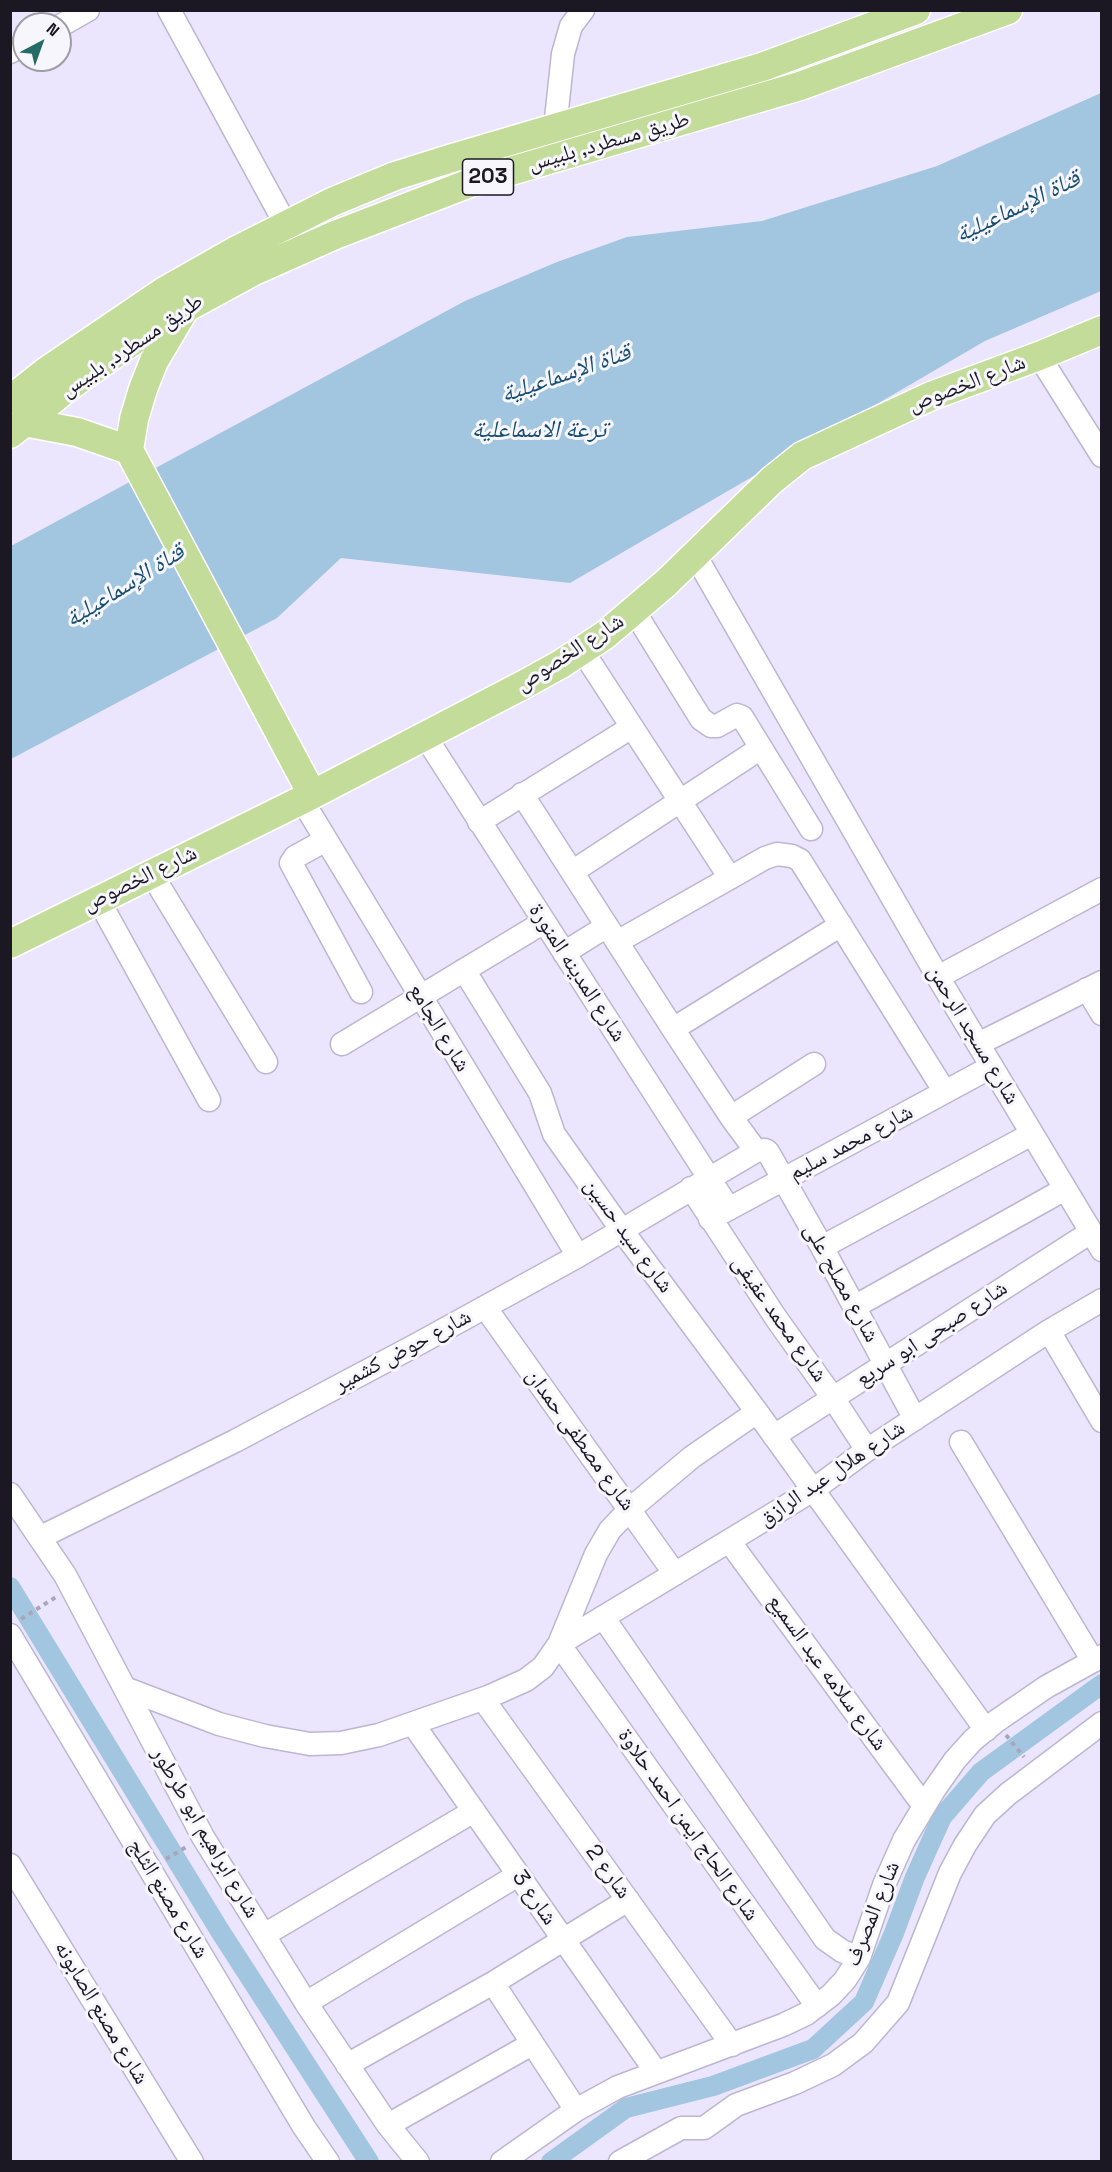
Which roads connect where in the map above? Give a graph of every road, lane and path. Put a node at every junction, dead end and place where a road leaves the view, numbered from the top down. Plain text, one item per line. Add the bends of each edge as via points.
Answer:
1 (88, 10) edge
2 (169, 10) edge
3 (583, 10) edge
4 (916, 10) edge
5 (1008, 10) edge
6 (72, 19) edge
7 (555, 128) junction
8 (286, 225) junction
9 (186, 308) junction
10 (1101, 330) edge
11 (1039, 356) junction
12 (15, 418) edge
13 (130, 452) junction
14 (1101, 456) edge
15 (695, 555) junction
16 (634, 611) junction
17 (582, 650) junction
18 (632, 728) junction
19 (425, 736) junction
20 (761, 748) junction
21 (522, 795) junction
22 (307, 797) junction
23 (681, 802) junction
24 (479, 822) junction
25 (811, 830) dead end
26 (326, 840) junction
27 (572, 872) junction
28 (151, 873) junction
29 (730, 878) junction
30 (1101, 889) edge
31 (98, 899) junction
32 (544, 922) junction
33 (841, 925) junction
34 (612, 934) junction
35 (10, 944) edge
36 (564, 953) junction
37 (464, 970) junction
38 (938, 977) junction
39 (1094, 986) edge
40 (360, 992) dead end
41 (420, 997) junction
42 (1101, 1014) edge
43 (673, 1029) junction
44 (342, 1044) dead end
45 (978, 1044) junction
46 (266, 1062) dead end
47 (814, 1064) dead end
48 (991, 1067) junction
49 (945, 1092) junction
50 (209, 1100) dead end
51 (731, 1116) junction
52 (1032, 1134) junction
53 (761, 1150) junction
54 (784, 1180) junction
55 (700, 1183) junction
56 (1065, 1189) junction
57 (720, 1214) junction
58 (621, 1229) junction
59 (1096, 1241) edge
60 (822, 1247) junction
61 (578, 1256) junction
62 (1101, 1300) edge
63 (854, 1306) junction
64 (485, 1307) junction
65 (1049, 1331) junction
66 (885, 1364) junction
67 (833, 1398) junction
68 (757, 1412) junction
69 (915, 1419) junction
70 (1101, 1421) edge
71 (774, 1436) junction
72 (962, 1442) dead end
73 (867, 1450) junction
74 (813, 1490) junction
75 (10, 1494) edge
76 (630, 1509) junction
77 (41, 1537) junction
78 (729, 1541) junction
79 (675, 1574) junction
80 (42, 1605) dead end
81 (603, 1617) junction
82 (14, 1628) edge
83 (559, 1644) junction
84 (1097, 1659) edge
85 (127, 1689) junction
86 (483, 1699) junction
87 (1101, 1723) edge
88 (413, 1724) junction
89 (996, 1733) junction
90 (1024, 1756) dead end
91 (924, 1806) junction
92 (474, 1811) junction
93 (192, 1844) dead end
94 (158, 1864) dead end
95 (10, 1865) edge
96 (518, 1875) junction
97 (628, 1900) junction
98 (264, 1935) junction
99 (564, 1940) junction
100 (859, 1958) junction
101 (493, 1983) junction
102 (306, 2003) junction
103 (817, 2006) junction
104 (532, 2044) junction
105 (732, 2045) junction
106 (347, 2065) junction
107 (656, 2072) junction
108 (576, 2110) junction
109 (388, 2125) junction
110 (192, 2162) edge
111 (328, 2162) edge
112 (418, 2162) edge
113 (502, 2162) edge
114 (620, 2162) edge

1 - 6 street
2 - 8 street
3 - 7 street via 571,26 563,54
4 - 7 main road, طريق مسطرد, بلبيس / 203 via 762,67
5 - 9 main road, طريق مسطرد, بلبيس / 203 via 800,86 470,183 292,254
7 - 8 main road, طريق مسطرد, بلبيس / 203 via 395,176
8 - 12 main road, طريق مسطرد, بلبيس / 203 via 163,292 67,356
9 - 12 main road, طريق مسطرد, بلبيس / 203
9 - 13 main road via 169,333 142,389
10 - 11 main road, شارع الخصوص
11 - 14 street
11 - 15 main road, شارع الخصوص via 931,396 802,456
12 - 13 main road via 77,432
13 - 22 main road via 291,753
15 - 16 main road, شارع الخصوص
15 - 38 street, شارع مسجد الرحمن
16 - 17 main road, شارع الخصوص
16 - 20 street via 701,719 717,726 742,717
17 - 18 street
17 - 19 main road, شارع الخصوص via 523,686
18 - 21 street
18 - 23 street
19 - 22 main road, شارع الخصوص
19 - 24 street, شارع المدينه المنورة
20 - 23 street
20 - 25 street
21 - 24 street
21 - 27 street, شارع مصلح على
22 - 26 street, شارع الجامع
22 - 28 main road, شارع الخصوص
23 - 27 street
23 - 29 street
24 - 32 street, شارع المدينه المنورة
26 - 40 street via 291,863
26 - 41 street, شارع الجامع
27 - 34 street, شارع مصلح على
28 - 31 main road, شارع الخصوص
28 - 46 street
29 - 33 street via 765,858 785,854 800,861
29 - 34 street
30 - 38 street
31 - 35 main road, شارع الخصوص
31 - 50 street
32 - 36 street, شارع المدينه المنورة
32 - 37 street
33 - 43 street
33 - 49 street
34 - 36 street
34 - 43 street, شارع مصلح على
36 - 55 street, شارع المدينه المنورة
37 - 41 street
37 - 58 street, شارع سيد حسين via 540,1093 554,1134
38 - 45 street, شارع مسجد الرحمن
39 - 42 street
39 - 45 street
41 - 44 street
41 - 61 street, شارع الجامع
43 - 51 street, شارع مصلح على
45 - 48 street, شارع مسجد الرحمن
47 - 51 street
48 - 49 street, شارع محمد سليم
48 - 52 street, شارع مسجد الرحمن
49 - 54 street, شارع محمد سليم
51 - 53 street, شارع مصلح على
52 - 56 street, شارع مسجد الرحمن
52 - 60 street
53 - 54 street, شارع مصلح على
53 - 55 street, شارع حوض كشمير
54 - 57 street, شارع محمد سليم
54 - 60 street, شارع مصلح على
55 - 57 street, شارع محمد عفيفى
55 - 58 street, شارع حوض كشمير
56 - 59 street, شارع مسجد الرحمن
56 - 63 street
57 - 67 street, شارع محمد عفيفى via 776,1318
58 - 61 street, شارع حوض كشمير
58 - 68 street, شارع سيد حسين
59 - 66 street, شارع صبحى ابو سريع
60 - 63 street, شارع مصلح على
61 - 64 street, شارع حوض كشمير
62 - 65 street, شارع هلال عبد الرازق
63 - 66 street, شارع مصلح على
64 - 76 street, شارع مصطفى حمدان
64 - 77 street, شارع حوض كشمير via 236,1441
65 - 69 street, شارع هلال عبد الرازق
65 - 70 street
66 - 67 street, شارع صبحى ابو سريع
66 - 69 street, شارع مصلح على
67 - 71 street, شارع صبحى ابو سريع
67 - 73 street, شارع محمد عفيفى
68 - 71 street, شارع سيد حسين
68 - 76 street via 692,1457
69 - 73 street, شارع هلال عبد الرازق
71 - 74 street, شارع سيد حسين
72 - 84 street
73 - 74 street, شارع هلال عبد الرازق
74 - 78 street, شارع هلال عبد الرازق
74 - 89 street
75 - 77 street, شارع ابراهيم ابو طرطور
76 - 79 street, شارع مصطفى حمدان
76 - 83 street via 610,1530 596,1554
77 - 85 street, شارع ابراهيم ابو طرطور
78 - 79 street, شارع هلال عبد الرازق
78 - 91 street, شارع سلامه عبد السميع
79 - 81 street, شارع هلال عبد الرازق
80 - 82 path
81 - 83 street, شارع هلال عبد الرازق
81 - 100 street via 825,1939
82 - 111 street, شارع مصنع الثلج via 298,2118
83 - 86 street via 543,1667 526,1680
83 - 103 street, شارع الحاج ايمن احمد حلاوة
84 - 89 street, شارع المصرف via 1046,1687
85 - 88 street via 219,1724 310,1744 341,1743
85 - 98 street, شارع ابراهيم ابو طرطور via 203,1837
86 - 88 street
86 - 97 street, شارع 2
87 - 114 street via 985,1815 950,1873 898,2003 863,2043 833,2065 736,2105 704,2128 681,2128
88 - 92 street, شارع 3
89 - 90 path
89 - 91 street, شارع المصرف via 955,1760
91 - 100 street, شارع المصرف via 884,1885
92 - 96 street, شارع 3
92 - 98 street
93 - 94 path
95 - 110 street, شارع مصنع الصابونه
96 - 99 street, شارع 3
96 - 102 street
97 - 99 street
97 - 105 street, شارع 2
98 - 102 street, شارع ابراهيم ابو طرطور
99 - 101 street
99 - 107 street, شارع 3
100 - 103 street, شارع المصرف via 845,1980
101 - 104 street
101 - 106 street
102 - 106 street, شارع ابراهيم ابو طرطور
103 - 105 street, شارع المصرف via 783,2025
104 - 108 street
104 - 109 street
105 - 107 street, شارع المصرف
106 - 109 street, شارع ابراهيم ابو طرطور
107 - 108 street, شارع المصرف
108 - 113 street, شارع المصرف
109 - 112 street, شارع ابراهيم ابو طرطور

